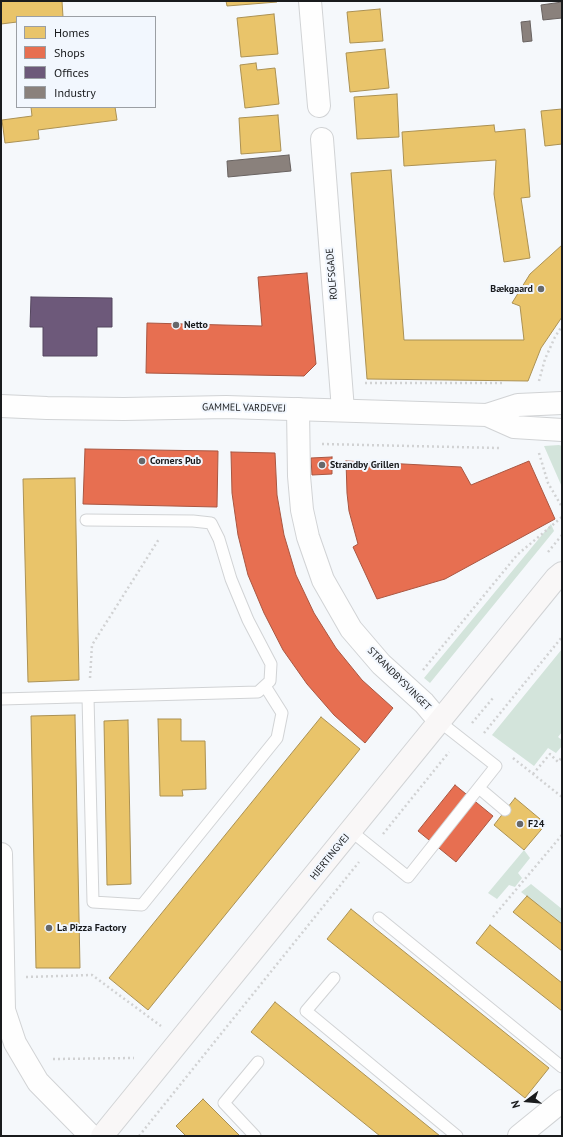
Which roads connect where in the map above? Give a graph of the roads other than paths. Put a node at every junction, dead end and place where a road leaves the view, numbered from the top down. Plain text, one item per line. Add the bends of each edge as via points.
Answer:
1 (310, 1) edge
2 (319, 106) dead end
3 (322, 139) dead end
4 (561, 400) edge
5 (1, 406) edge
6 (298, 409) junction
7 (343, 410) junction
8 (487, 415) junction
9 (562, 430) edge
10 (86, 520) dead end
11 (560, 573) edge
12 (265, 686) junction
13 (88, 697) junction
14 (1, 699) edge
15 (440, 722) junction
16 (479, 788) junction
17 (506, 810) dead end
18 (351, 832) junction
19 (1, 854) edge
20 (379, 918) dead end
21 (334, 978) dead end
22 (13, 1048) edge
23 (258, 1062) dead end
24 (562, 1067) edge
25 (562, 1101) edge
26 (91, 1136) edge
27 (102, 1136) edge
28 (255, 1136) edge
29 (457, 1136) edge
30 (519, 1136) edge

1 - 2 street
3 - 7 street, ROLFSGADE
4 - 8 street, GAMMEL VARDEVEJ via 518,405
5 - 6 street, GAMMEL VARDEVEJ
6 - 7 street, GAMMEL VARDEVEJ
6 - 15 street, STRANDBYSVINGET via 297,444 302,510 308,537 323,580 352,629 381,664
7 - 8 street, GAMMEL VARDEVEJ
8 - 9 street, GAMMEL VARDEVEJ via 514,427
10 - 12 lane via 211,523 248,620 271,664 270,681
11 - 15 main road, HJERTINGVEJ
12 - 13 lane via 258,692
12 - 13 lane via 282,713 277,738 142,905 93,902
13 - 14 lane
15 - 16 lane via 496,766
15 - 18 main road, HJERTINGVEJ
16 - 17 lane
16 - 18 lane via 408,877
18 - 27 main road, HJERTINGVEJ
19 - 22 street via 4,1010
20 - 24 lane
21 - 29 lane via 306,1011
22 - 26 street via 38,1082
23 - 28 lane via 224,1103
25 - 30 street

